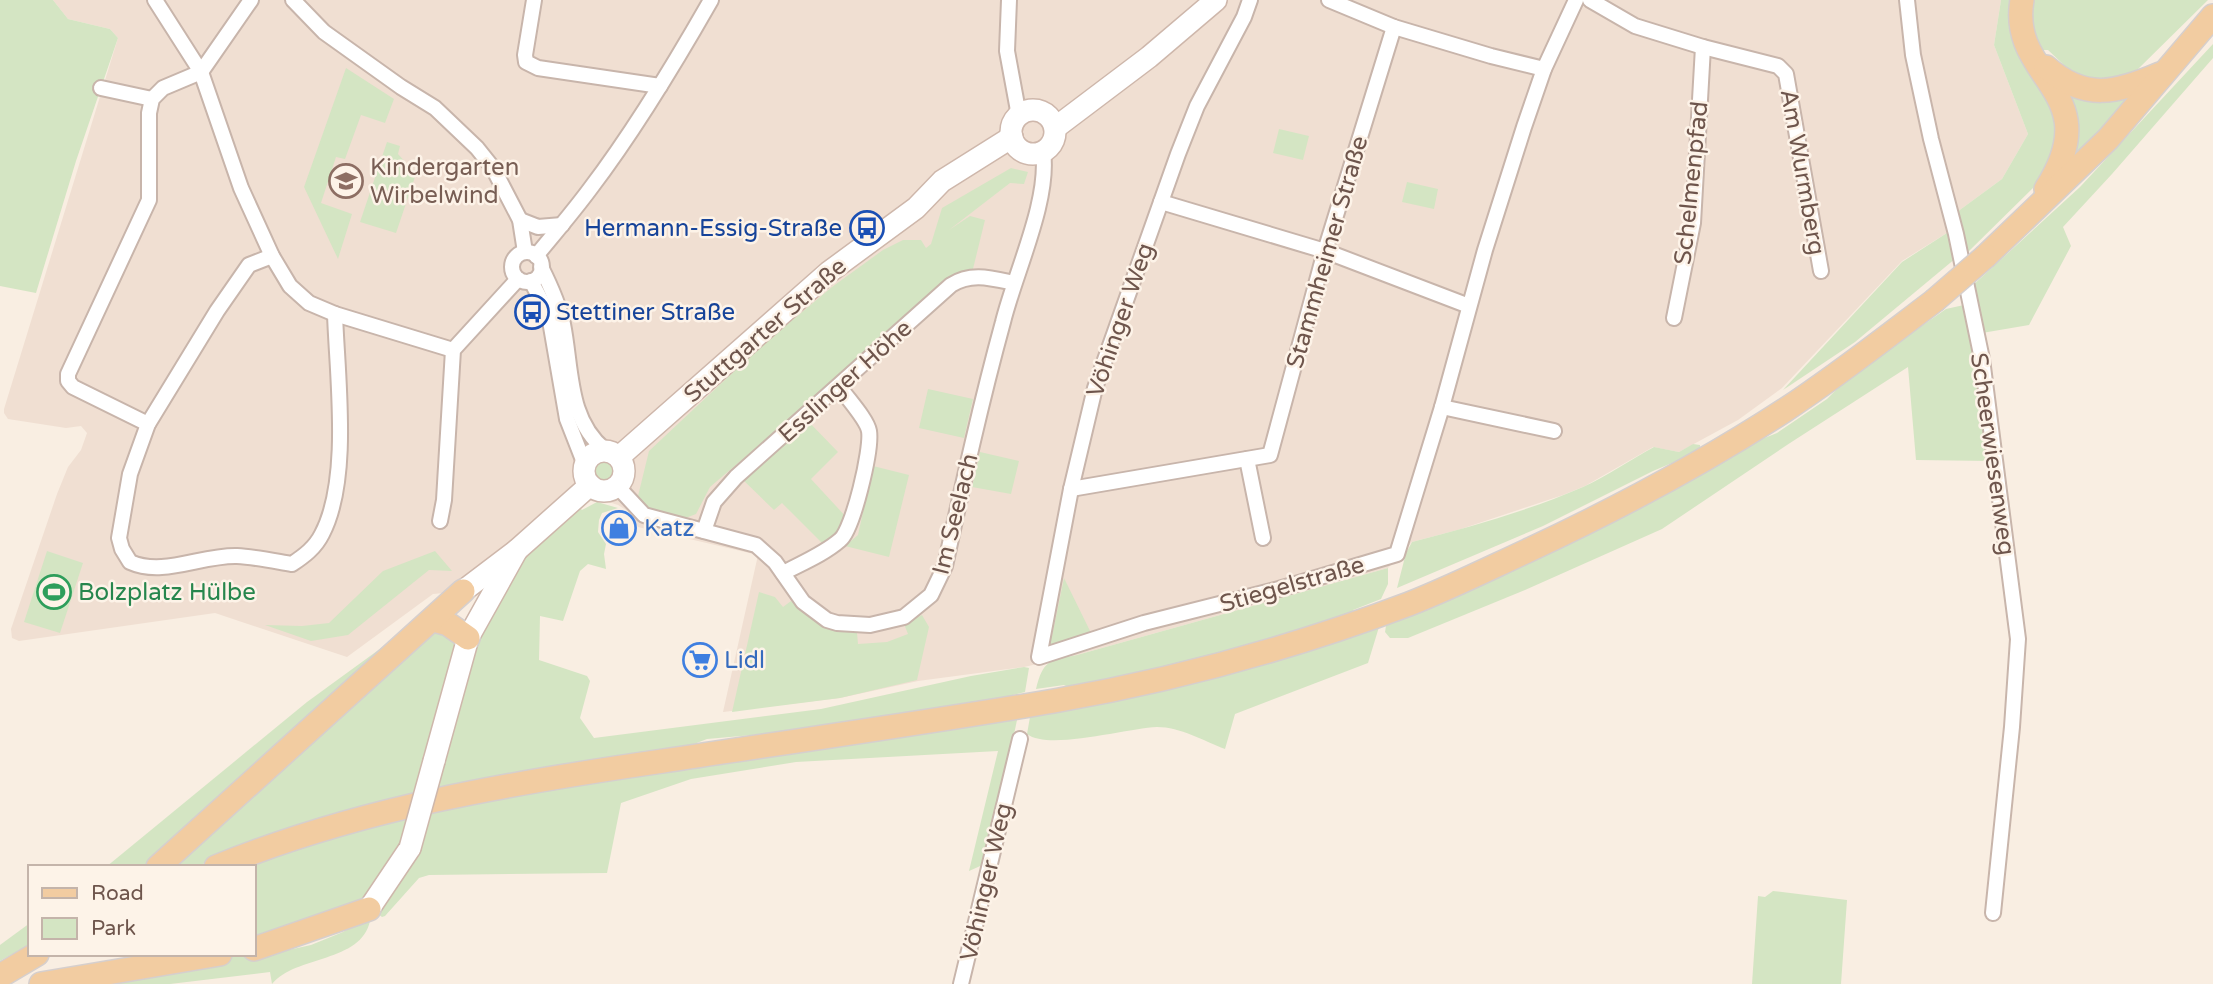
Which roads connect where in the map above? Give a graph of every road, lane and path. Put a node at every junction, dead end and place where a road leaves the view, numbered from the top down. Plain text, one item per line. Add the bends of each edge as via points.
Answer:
1 (155, 0) edge
2 (251, 0) edge
3 (293, 0) edge
4 (534, 0) edge
5 (711, 0) edge
6 (1009, 0) edge
7 (1216, 0) edge
8 (1250, 0) edge
9 (1329, 0) edge
10 (1576, 0) edge
11 (1590, 0) edge
12 (1907, 0) edge
13 (2022, 0) edge
14 (2213, 16) edge
15 (1394, 27) junction
16 (1703, 47) junction
17 (2033, 55) junction
18 (1544, 69) junction
19 (201, 72) junction
20 (2166, 72) junction
21 (660, 86) junction
22 (101, 88) dead end
23 (152, 99) junction
24 (1024, 113) junction
25 (1052, 123) junction
26 (1014, 142) junction
27 (1043, 152) junction
28 (1161, 202) junction
29 (2030, 216) junction
30 (520, 220) junction
31 (562, 225) junction
32 (1325, 251) junction
33 (272, 256) junction
34 (534, 259) junction
35 (1821, 271) dead end
36 (525, 280) junction
37 (1014, 283) junction
38 (1469, 306) junction
39 (335, 314) junction
40 (1674, 318) dead end
41 (453, 350) junction
42 (839, 386) junction
43 (1442, 407) junction
44 (148, 424) junction
45 (1554, 431) dead end
46 (612, 454) junction
47 (1247, 459) junction
48 (587, 475) junction
49 (617, 486) junction
50 (1071, 489) junction
51 (440, 521) dead end
52 (704, 531) junction
53 (1264, 538) dead end
54 (517, 550) junction
55 (783, 573) junction
56 (463, 591) joint
57 (433, 620) junction
58 (468, 638) junction
59 (1039, 657) joint
60 (1020, 739) dead end
61 (160, 865) edge
62 (222, 865) edge
63 (369, 909) joint
64 (1993, 914) dead end
65 (256, 948) edge
66 (34, 956) edge
67 (208, 956) edge
68 (0, 976) edge
69 (41, 984) edge
70 (961, 984) edge

1 - 19 street
2 - 19 street
3 - 30 street via 324,32 456,126 493,168
4 - 21 street via 525,55 530,65
5 - 21 street
6 - 24 street via 1007,51
7 - 25 street via 1149,57
8 - 28 street, Vöhinger Weg via 1197,106
9 - 15 street
10 - 18 street, Stiegelstraße
11 - 16 street, Am Wurmberg via 1635,26
12 - 64 street, Scheerwiesenweg via 1913,55 1982,359 2018,639
13 - 17 main road via 2020,22
14 - 20 main road
15 - 18 street
15 - 32 street, Stammheimer Straße
16 - 35 street, Am Wurmberg via 1777,66 1786,74
16 - 40 street, Schelmenpfad via 1693,223
17 - 20 main road via 2067,83 2096,91 2136,84
17 - 29 main road via 2065,110 2067,139 2060,166
18 - 38 street, Stiegelstraße
19 - 23 street via 163,88
19 - 33 street via 241,188
20 - 29 main road via 2108,139
21 - 31 street
22 - 23 street
23 - 44 street via 149,200 68,374 73,387
24 - 25 street via 1040,111
24 - 26 street via 1012,125
25 - 27 street via 1052,144
26 - 27 street via 1026,153
26 - 46 street, Stuttgarter Straße via 942,181 916,208 829,272
27 - 37 street, Im Seelach via 1046,170
28 - 32 street
28 - 50 street, Vöhinger Weg via 1095,388
29 - 62 main road, bridge via 1934,301 1787,409 1611,512 1409,604 1225,663 1115,689 463,793 353,820
30 - 31 street via 538,227
30 - 34 street
31 - 34 street
32 - 38 street
32 - 47 street, Stammheimer Straße via 1270,455
33 - 39 street via 290,286
33 - 44 street via 248,265
34 - 36 street via 539,275
34 - 36 street via 513,261 512,271
34 - 46 street via 563,322 579,415 587,433
36 - 41 street
36 - 48 street via 549,314 567,419
37 - 42 street, Esslinger Höhe via 964,277
37 - 55 street, Im Seelach via 945,566 931,595 904,617 853,626 827,620 803,602
38 - 43 street, Stiegelstraße
39 - 41 street
39 - 44 street via 337,480 322,534 309,552 292,564 238,556 155,569 130,562 119,538 130,474
41 - 51 street
42 - 52 street, Esslinger Höhe via 721,492
42 - 55 street via 870,432 853,519 841,539
43 - 45 street
43 - 59 street, Stiegelstraße via 1397,554 1144,623
46 - 48 street via 591,456
46 - 49 street via 623,462 624,475
47 - 50 street, Stammheimer Straße
47 - 53 street
48 - 49 street via 606,491
48 - 54 street
49 - 52 street, Im Seelach via 644,515
50 - 59 street, Vöhinger Weg
52 - 55 street, Im Seelach via 756,545
54 - 56 street
54 - 58 street
56 - 57 main road
57 - 58 main road
57 - 61 main road
58 - 63 street, bridge via 410,848
60 - 70 street, Vöhinger Weg
63 - 65 main road
66 - 68 main road
67 - 69 main road

